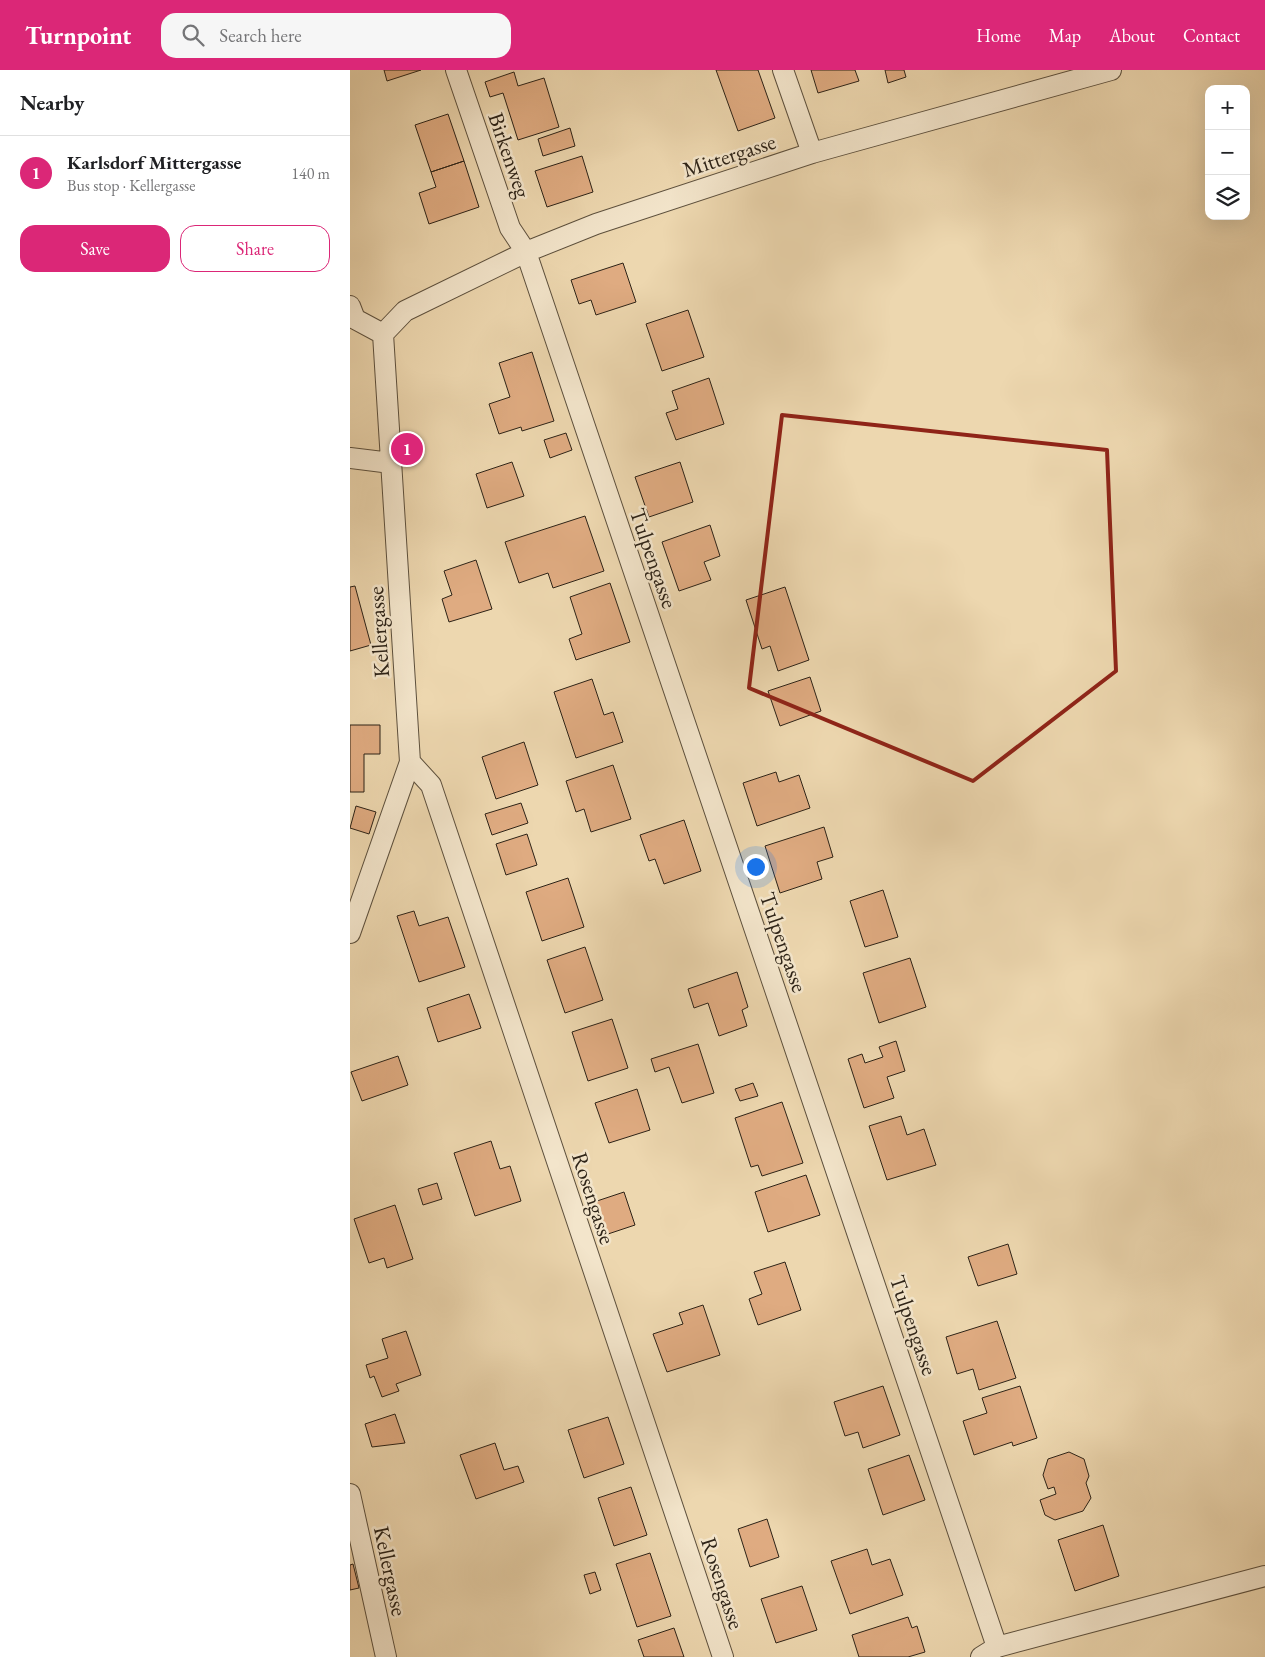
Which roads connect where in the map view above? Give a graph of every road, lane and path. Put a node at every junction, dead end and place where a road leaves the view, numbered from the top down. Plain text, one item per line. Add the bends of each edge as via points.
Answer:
1 (456, 70) edge
2 (783, 70) edge
3 (1107, 71) edge
4 (812, 153) junction
5 (526, 252) junction
6 (350, 306) edge
7 (383, 334) junction
8 (350, 458) edge
9 (391, 463) junction
10 (410, 762) junction
11 (350, 933) edge
12 (350, 1494) edge
13 (1265, 1576) edge
14 (989, 1652) edge
15 (386, 1657) edge
16 (723, 1657) edge

1 - 5 street, Birkenweg via 510,228
2 - 4 street
3 - 4 street, Mittergasse
4 - 5 street, Mittergasse via 596,224
5 - 7 street, Mittergasse via 405,311
5 - 14 street, Tulpengasse
6 - 7 street via 355,318
7 - 9 street, Kellergasse
8 - 9 street
9 - 10 street, Kellergasse
10 - 11 street, Kellergasse
10 - 16 street, Rosengasse via 431,785
12 - 15 street, Kellergasse
13 - 14 street

